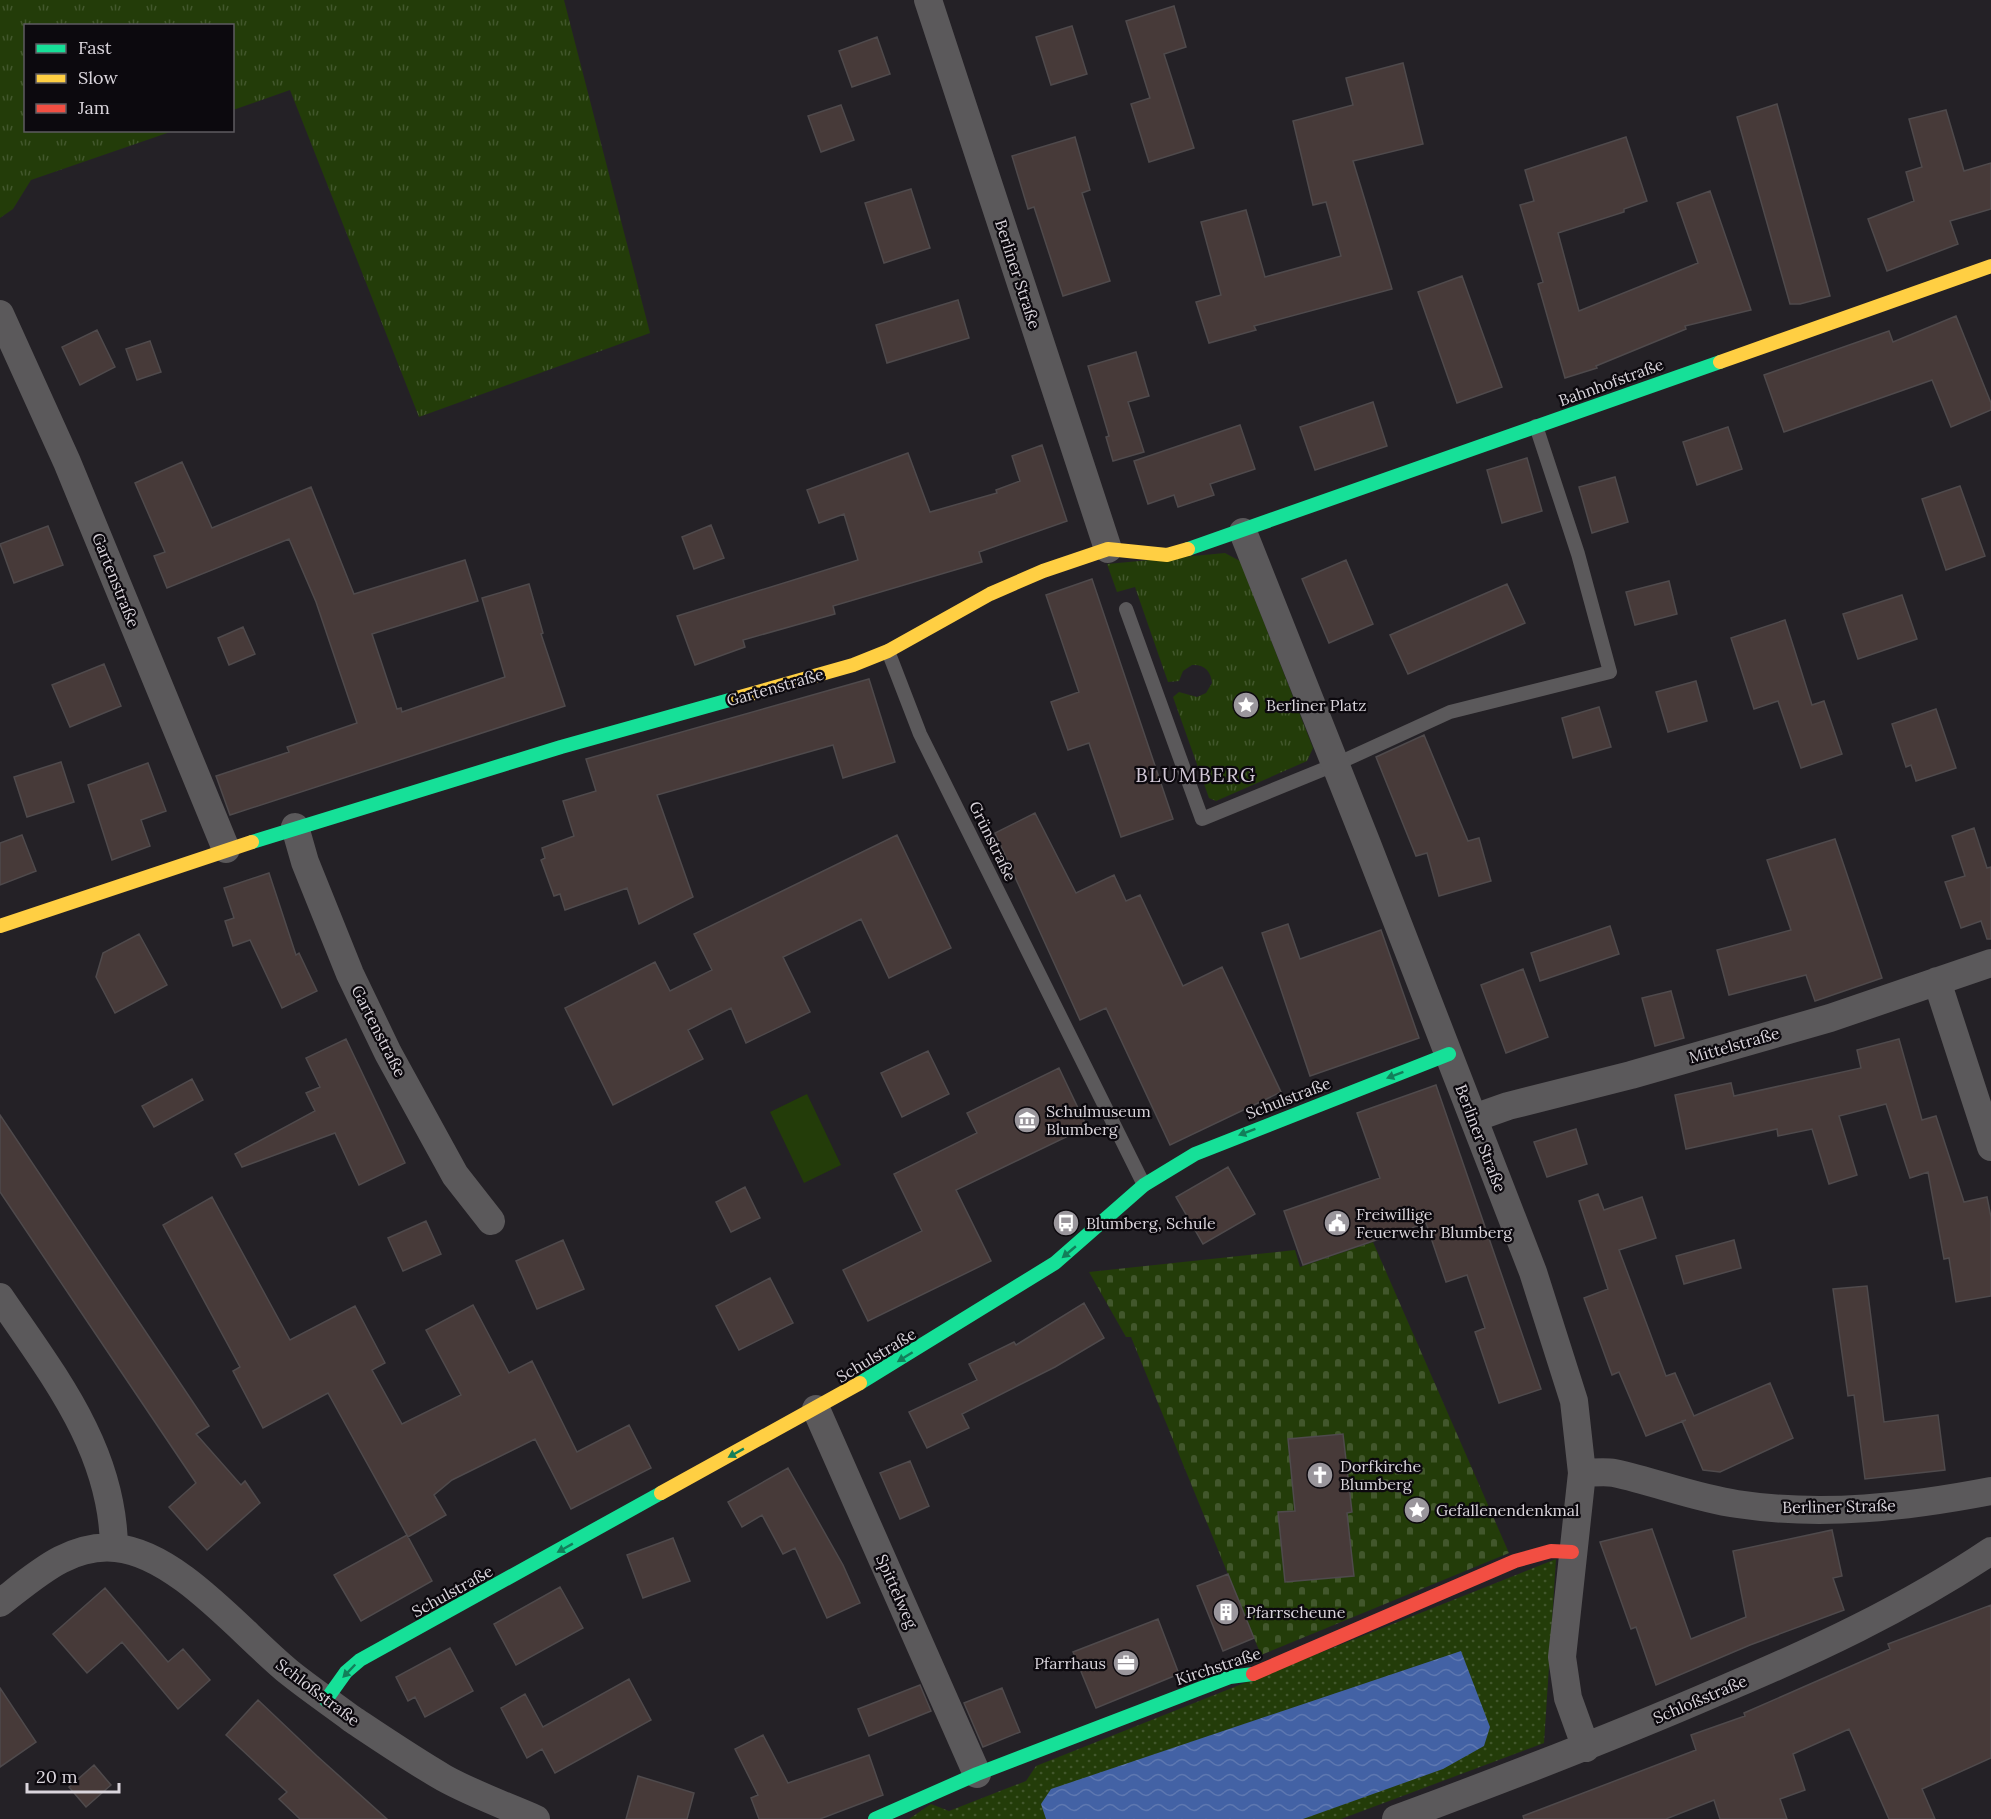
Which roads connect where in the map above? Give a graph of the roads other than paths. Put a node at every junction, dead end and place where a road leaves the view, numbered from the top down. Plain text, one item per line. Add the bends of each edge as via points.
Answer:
1 (928, 0) edge
2 (1991, 266) edge
3 (0, 314) edge
4 (1536, 426) junction
5 (1243, 532) junction
6 (1108, 549) junction
7 (1126, 609) dead end
8 (888, 651) junction
9 (1334, 765) junction
10 (295, 827) junction
11 (226, 849) junction
12 (0, 926) edge
13 (1991, 963) edge
14 (1937, 981) junction
15 (1449, 1054) junction
16 (1474, 1118) junction
17 (1991, 1147) edge
18 (1144, 1185) junction
19 (491, 1221) dead end
20 (0, 1297) edge
21 (816, 1409) junction
22 (1582, 1473) junction
23 (1991, 1491) edge
24 (114, 1548) junction
25 (1991, 1551) edge
26 (1572, 1552) junction
27 (0, 1604) edge
28 (326, 1700) junction
29 (1586, 1748) junction
30 (977, 1774) junction
31 (536, 1819) edge
32 (874, 1819) edge
33 (1396, 1819) edge

1 - 6 street, Berliner Straße
2 - 4 street, Bahnhofstraße
3 - 11 street, Gartenstraße via 67,462
4 - 5 street, Bahnhofstraße
4 - 9 lane via 1578,554 1610,672 1450,712
5 - 6 street, Gartenstraße via 1167,555
5 - 9 street
6 - 8 street, Gartenstraße via 990,594
7 - 9 lane via 1202,819
8 - 10 street, Gartenstraße via 826,673
8 - 18 lane, Grünstraße via 920,734
9 - 15 street, Berliner Straße
10 - 11 street, Gartenstraße
10 - 19 street, Gartenstraße via 350,974 388,1053 455,1176
11 - 12 street, Gartenstraße
13 - 14 street, Mittelstraße
14 - 16 street, Mittelstraße via 1830,1018
14 - 17 street
15 - 16 street, Berliner Straße
15 -> 18 street, Schulstraße via 1231,1138
16 - 22 street, Berliner Straße via 1533,1272 1574,1401
18 -> 21 street, Schulstraße via 1056,1263
20 - 24 street via 71,1401 90,1439 107,1483
21 -> 28 street, Schulstraße via 360,1660
21 - 30 street, Spittelweg
22 - 23 street, Berliner Straße via 1612,1472 1688,1495 1795,1510 1883,1507
22 - 26 street, Berliner Straße
24 - 27 street, Schloßstraße via 78,1552 54,1562
24 - 28 street, Schloßstraße via 136,1551 180,1575 291,1674
25 - 29 street, Schloßstraße via 1956,1575 1823,1647
26 - 29 street, Berliner Straße via 1562,1657 1568,1698
26 - 30 street, Kirchstraße via 1551,1551 1515,1561 1253,1674 1230,1677
28 - 31 street, Schloßstraße via 446,1779
29 - 33 street, Schloßstraße
30 - 32 street, Kirchstraße

